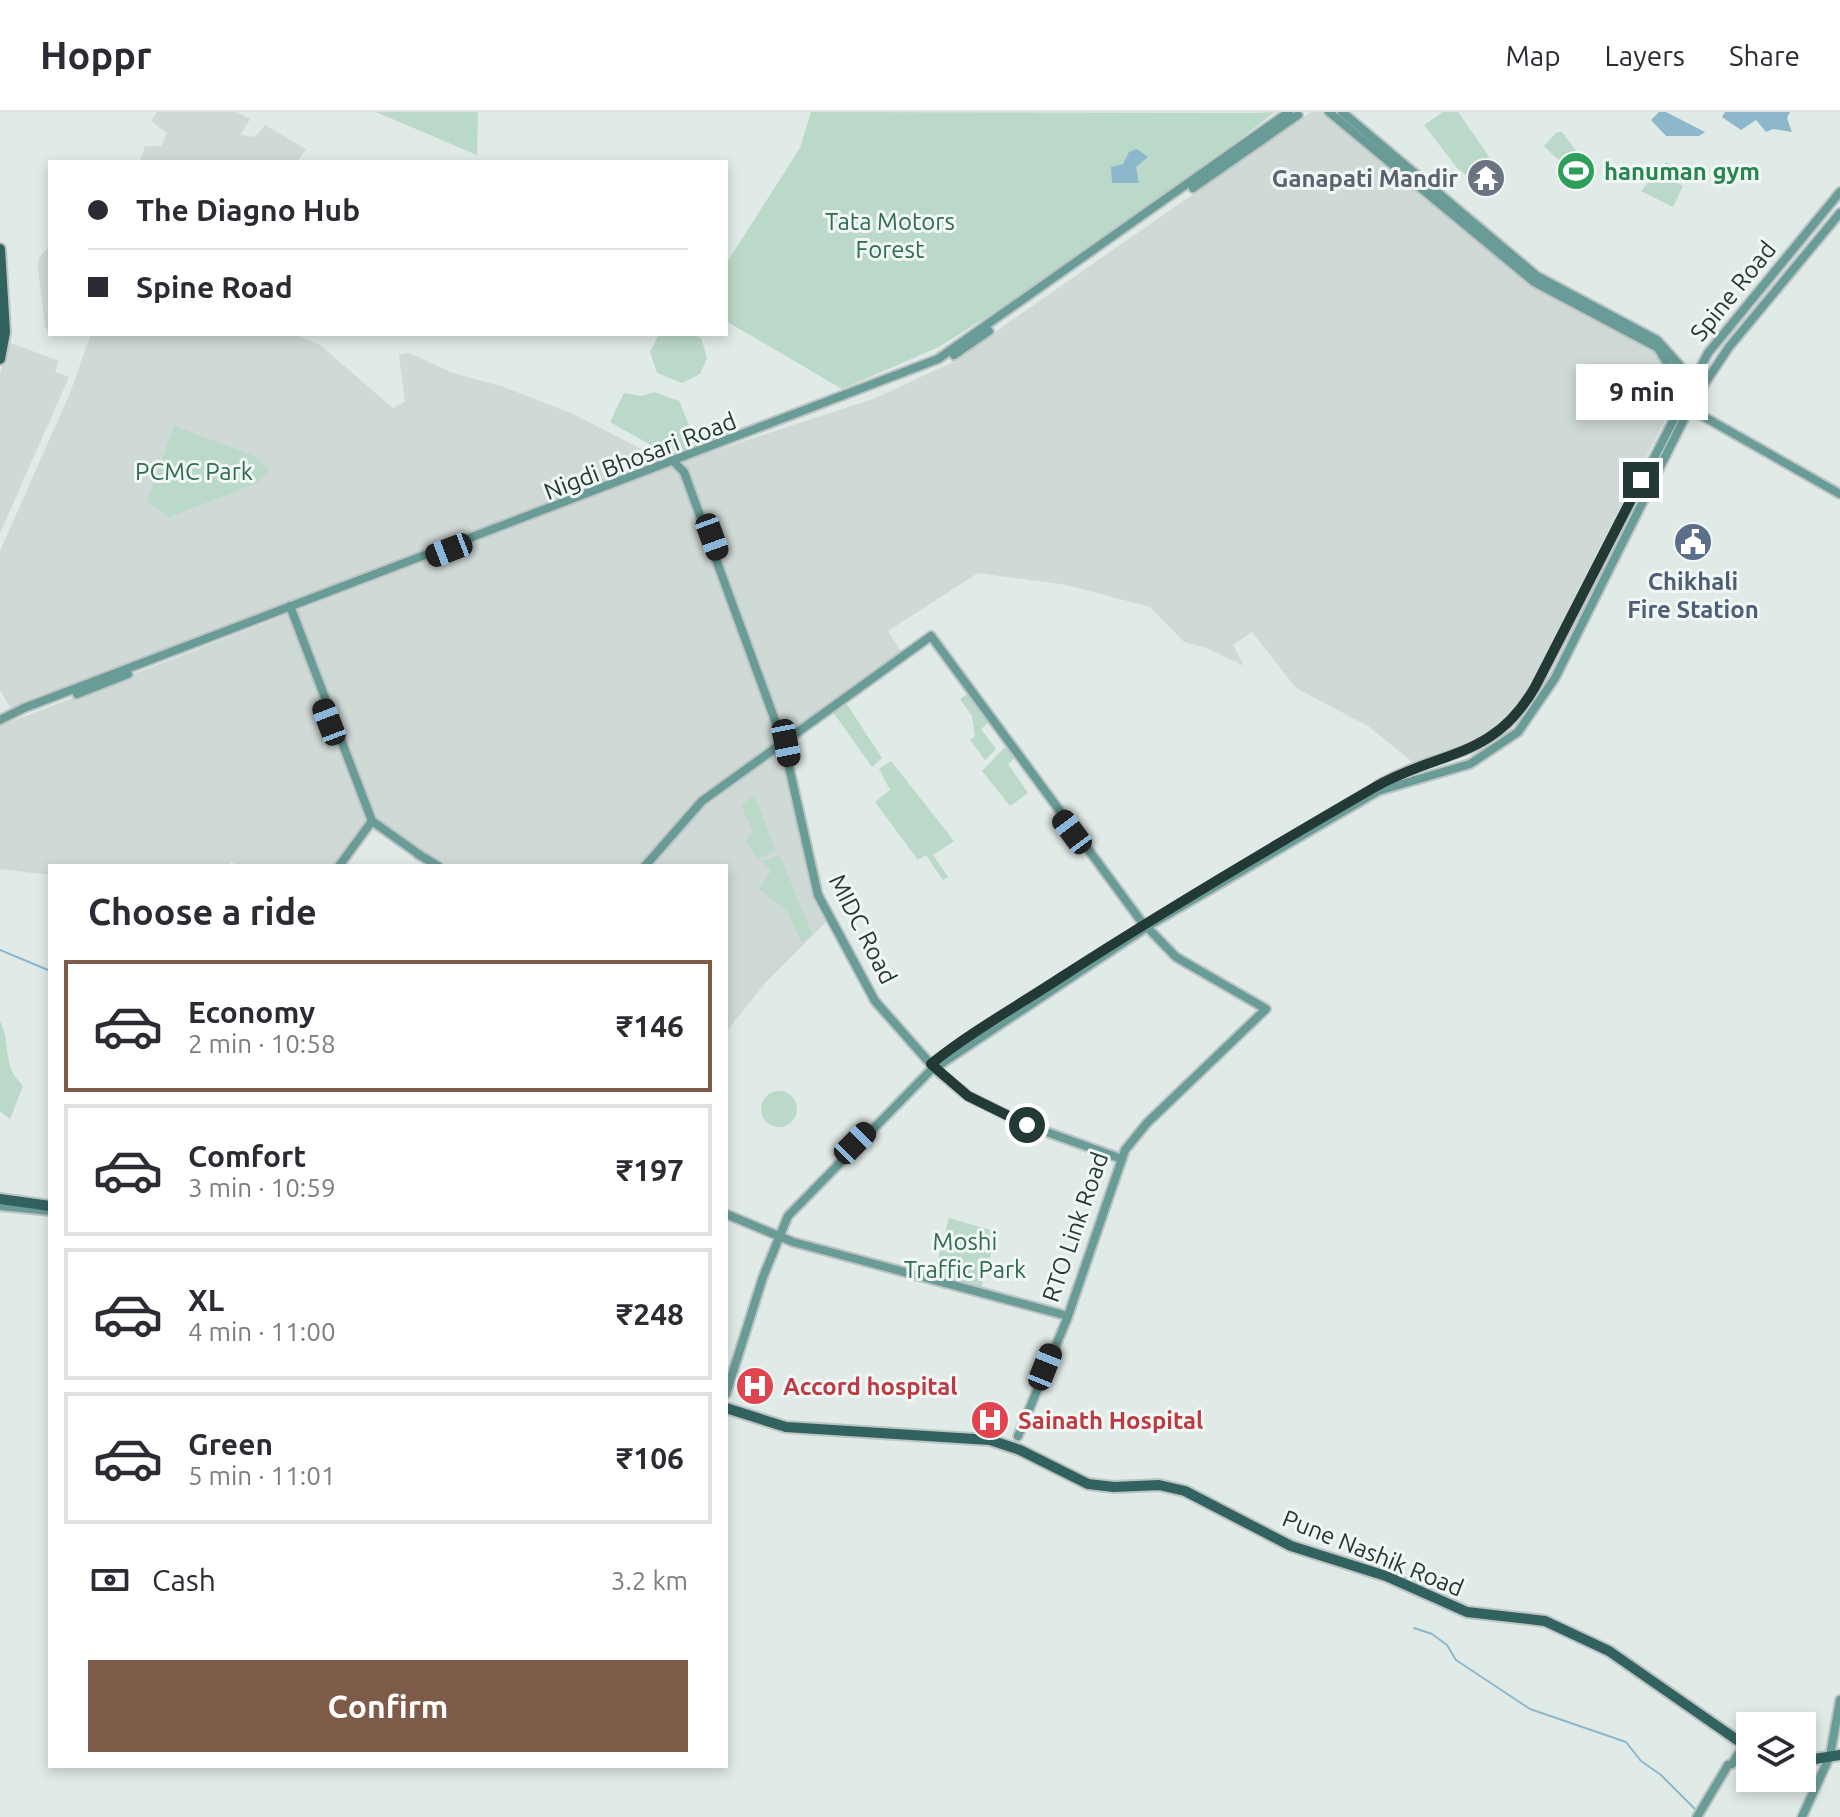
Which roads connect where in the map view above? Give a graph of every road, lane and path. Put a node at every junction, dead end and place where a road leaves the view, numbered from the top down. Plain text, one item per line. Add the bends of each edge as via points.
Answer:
1 (1308, 112) edge
2 (1330, 112) edge
3 (1341, 112) edge
4 (1291, 113) edge
5 (1385, 153) junction
6 (1233, 156) junction
7 (1840, 192) edge
8 (1840, 213) edge
9 (0, 249) edge
10 (1780, 281) junction
11 (0, 309) edge
12 (0, 342) edge
13 (0, 359) edge
14 (1684, 392) junction
15 (1698, 403) junction
16 (678, 460) junction
17 (1656, 478) junction
18 (1840, 494) edge
19 (723, 572) junction
20 (289, 609) junction
21 (0, 720) edge
22 (780, 728) junction
23 (784, 743) junction
24 (370, 822) junction
25 (1307, 830) junction
26 (340, 864) edge
27 (435, 864) edge
28 (649, 864) edge
29 (1143, 924) junction
30 (934, 1065) junction
31 (1121, 1157) junction
32 (0, 1201) edge
33 (48, 1207) edge
34 (728, 1217) edge
35 (778, 1239) junction
36 (1066, 1317) junction
37 (728, 1375) edge
38 (728, 1388) edge
39 (728, 1408) edge
40 (728, 1408) edge
41 (1017, 1440) junction
42 (1840, 1700) edge
43 (1840, 1713) edge
44 (1736, 1738) edge
45 (1736, 1738) edge
46 (1835, 1754) edge
47 (1736, 1756) edge
48 (1699, 1817) edge
49 (1804, 1817) edge

1 - 6 main road
2 - 5 main road
3 - 5 main road
4 - 6 main road
4 - 6 main road via 1239,144
5 - 14 main road via 1536,283 1658,348
5 - 15 main road, bridge via 1537,276 1657,340 1690,377
6 - 16 main road, Nigdi Bhosari Road via 941,363
7 - 25 main road, Spine Road via 1711,348 1517,715 1469,751 1403,772
8 - 10 main road, Spine Road
9 - 13 highway via 5,332
10 - 15 main road via 1721,354
10 - 17 main road, Spine Road via 1689,408
11 - 12 highway
14 - 15 main road, bridge
14 - 15 main road, bridge
15 - 17 main road
15 - 18 main road
16 - 19 main road
16 - 20 main road, Nigdi Bhosari Road
17 - 25 main road, Spine Road via 1549,689 1518,732 1478,760 1391,785
19 - 22 main road, MIDC Road
19 - 22 main road, MIDC Road
20 - 21 main road, Nigdi Bhosari Road
20 - 24 main road
22 - 23 main road, MIDC Road
23 - 28 main road via 701,802
23 - 29 main road via 931,638
23 - 30 main road, MIDC Road via 818,895 877,1005
24 - 26 main road
24 - 27 main road
25 - 29 main road
29 - 30 main road
29 - 31 main road, RTO Link Road via 1176,957 1263,1009 1147,1123
30 - 31 main road, MIDC Road via 979,1099
30 - 35 main road via 790,1209
31 - 36 main road, RTO Link Road
32 - 33 highway
34 - 35 main road
35 - 36 main road
35 - 37 main road
35 - 38 main road
36 - 41 main road, RTO Link Road
39 - 41 highway, Pune Nashik Road via 785,1423
40 - 45 highway, Pune Nashik Road via 786,1427 986,1439 1088,1484 1177,1488 1291,1546 1386,1576 1458,1609 1533,1617 1573,1633 1609,1651
41 - 44 highway, Pune Nashik Road via 1093,1482 1185,1488 1297,1545 1384,1572 1465,1608 1549,1619 1611,1648
42 - 46 main road
43 - 46 main road
46 - 49 main road
47 - 48 main road

